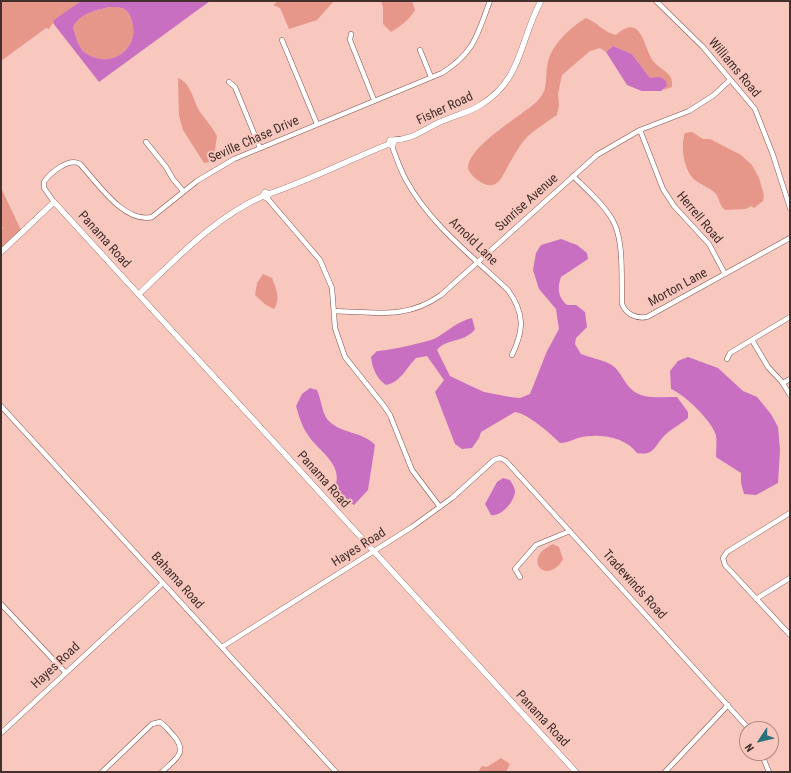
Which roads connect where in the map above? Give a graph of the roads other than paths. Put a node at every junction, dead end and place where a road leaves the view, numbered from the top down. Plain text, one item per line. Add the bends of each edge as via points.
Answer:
1 (490, 1) edge
2 (541, 1) edge
3 (656, 1) edge
4 (351, 34) dead end
5 (282, 40) dead end
6 (420, 50) dead end
7 (431, 77) junction
8 (730, 80) junction
9 (229, 82) dead end
10 (374, 100) junction
11 (317, 124) junction
12 (640, 130) junction
13 (146, 142) dead end
14 (392, 144) junction
15 (260, 148) junction
16 (573, 176) junction
17 (184, 191) junction
18 (266, 196) junction
19 (54, 202) junction
20 (790, 208) edge
21 (790, 238) edge
22 (1, 252) edge
23 (478, 262) junction
24 (726, 274) junction
25 (139, 294) junction
26 (334, 311) junction
27 (789, 318) edge
28 (752, 340) junction
29 (512, 355) dead end
30 (727, 359) dead end
31 (790, 379) edge
32 (783, 383) junction
33 (790, 395) edge
34 (1, 406) edge
35 (500, 458) joint
36 (440, 507) junction
37 (790, 513) edge
38 (570, 531) junction
39 (373, 551) junction
40 (520, 577) dead end
41 (790, 578) edge
42 (163, 582) junction
43 (756, 599) junction
44 (1, 604) edge
45 (790, 635) edge
46 (222, 647) junction
47 (65, 672) junction
48 (728, 705) junction
49 (742, 721) edge
50 (1, 733) edge
51 (764, 761) edge
52 (102, 772) edge
53 (162, 772) edge
54 (336, 772) edge
55 (576, 772) edge
56 (665, 772) edge
57 (769, 772) edge

1 - 7 street, Seville Chase Drive via 474,43 450,67
2 - 14 street, Fisher Road via 516,66 500,90 473,109
3 - 8 street, Williams Road
4 - 10 street via 350,40
5 - 11 street
6 - 7 street
7 - 10 street, Seville Chase Drive
8 - 12 street, Sunrise Avenue via 714,95 689,111
8 - 20 street, Williams Road via 747,99 760,120
9 - 15 street via 235,87
10 - 11 street, Seville Chase Drive
11 - 15 street, Seville Chase Drive
12 - 16 street, Sunrise Avenue via 602,152
12 - 24 street, Herrell Road via 666,194 709,244
13 - 17 street
14 - 18 street, Fisher Road
14 - 23 street, Arnold Lane via 405,179 422,205
15 - 17 street, Seville Chase Drive via 220,166
16 - 23 street, Sunrise Avenue
16 - 24 street, Morton Lane via 615,224 620,249 622,304 628,313 641,318 647,317
17 - 19 street, Seville Chase Drive via 158,213 137,218 123,210 80,164 73,161 66,163 44,182 44,188
18 - 25 street, Fisher Road via 238,209 219,222 178,255
18 - 26 street via 320,260 332,288
19 - 22 street
19 - 25 street, Panama Road
21 - 24 street, Morton Lane
23 - 26 street, Sunrise Avenue via 441,295 420,308 393,313
23 - 29 street, Arnold Lane via 508,290 519,310 521,331
25 - 39 street, Panama Road
26 - 36 street via 335,328 345,357 384,406 412,470
27 - 28 street
28 - 30 street via 730,352
28 - 32 street via 768,367
31 - 32 street
32 - 33 street
34 - 42 street, Bahama Road
35 - 36 street, Hayes Road via 494,460
35 - 38 street, Tradewinds Road via 506,461
36 - 39 street, Hayes Road
37 - 43 street via 727,552 723,558 725,565
38 - 40 street via 536,545 515,569
38 - 48 street, Tradewinds Road
39 - 46 street, Hayes Road
39 - 55 street, Panama Road
41 - 43 street
42 - 46 street, Bahama Road
42 - 47 street, Hayes Road
43 - 45 street
44 - 47 street
46 - 54 street, Bahama Road
47 - 50 street, Hayes Road
48 - 49 street, Tradewinds Road
48 - 56 street
51 - 57 street
52 - 53 street via 152,724 160,722 179,742 181,750

